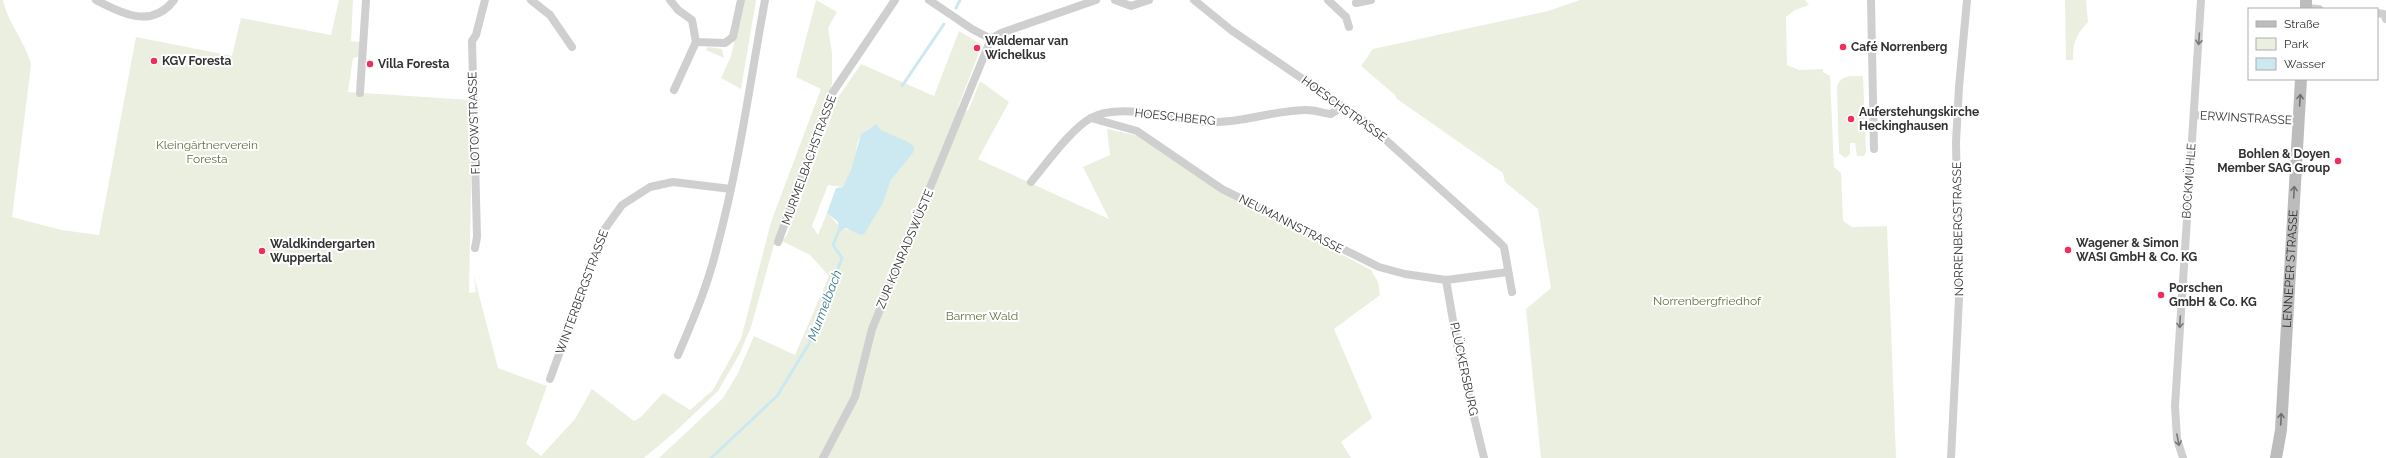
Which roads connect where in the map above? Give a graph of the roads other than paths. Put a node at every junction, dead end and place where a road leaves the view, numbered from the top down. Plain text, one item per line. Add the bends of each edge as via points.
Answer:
1 (96, 0) edge
2 (174, 0) edge
3 (366, 0) edge
4 (485, 0) edge
5 (531, 0) edge
6 (670, 0) edge
7 (741, 0) edge
8 (765, 0) edge
9 (895, 0) edge
10 (929, 0) edge
11 (1096, 0) edge
12 (1116, 0) edge
13 (1149, 0) edge
14 (1194, 0) edge
15 (1328, 0) edge
16 (1371, 0) edge
17 (1871, 0) edge
18 (1967, 0) edge
19 (2201, 0) edge
20 (1356, 3) dead end
21 (2378, 14) edge
22 (2386, 19) edge
23 (1349, 27) dead end
24 (991, 39) junction
25 (696, 42) junction
26 (572, 47) dead end
27 (2301, 80) edge
28 (674, 90) dead end
29 (360, 93) dead end
30 (1343, 106) junction
31 (2194, 115) junction
32 (1091, 118) junction
33 (2298, 121) junction
34 (1874, 149) dead end
35 (1031, 182) dead end
36 (731, 189) junction
37 (778, 242) dead end
38 (475, 248) dead end
39 (1508, 272) junction
40 (1446, 280) junction
41 (1512, 292) dead end
42 (678, 356) dead end
43 (550, 379) dead end
44 (823, 458) edge
45 (1484, 458) edge
46 (1951, 458) edge
47 (2183, 458) edge
48 (2276, 458) edge

1 - 2 street via 120,12 146,17 163,11
3 - 29 street
4 - 38 street, FLOTOWSTRASSE via 472,41
5 - 26 street via 550,15
6 - 25 street via 678,10 692,20
7 - 25 street via 733,37 728,42
8 - 36 street
9 - 37 street, MURMELBACHSTRASSE via 833,92
10 - 24 street
11 - 24 street via 1001,33
12 - 13 street via 1131,6
14 - 30 street, HOESCHSTRASSE via 1231,30
15 - 23 street via 1346,17
16 - 20 street
17 - 34 street
18 - 46 street, NORRENBERGSTRASSE via 1956,142 1959,298
19 -> 31 street, BOCKMÜHLE
21 - 22 street via 2384,14
24 - 44 street, ZUR KONRADSWÜSTE via 872,329 855,397
25 - 28 street
33 -> 27 main road, LENNEPER STRASSE
30 - 32 street, HOESCHBERG via 1331,114 1305,110 1238,121 1206,122 1116,112
30 - 39 street, HOESCHSTRASSE via 1384,136 1504,247
31 - 33 street, ERWINSTRASSE
31 -> 47 street, BOCKMÜHLE via 2176,406 2177,439
32 - 35 street via 1061,147
32 - 40 street, NEUMANNSTRASSE via 1137,131 1222,189 1360,259 1380,268
48 -> 33 main road, LENNEPER STRASSE via 2281,430
36 - 42 street via 698,310
36 - 43 street, WINTERBERGSTRASSE via 673,182 650,187 622,205 604,230
39 - 40 street, NEUMANNSTRASSE
39 - 41 street, HOESCHSTRASSE
40 - 45 street, PLÜCKERSBURG via 1459,355

